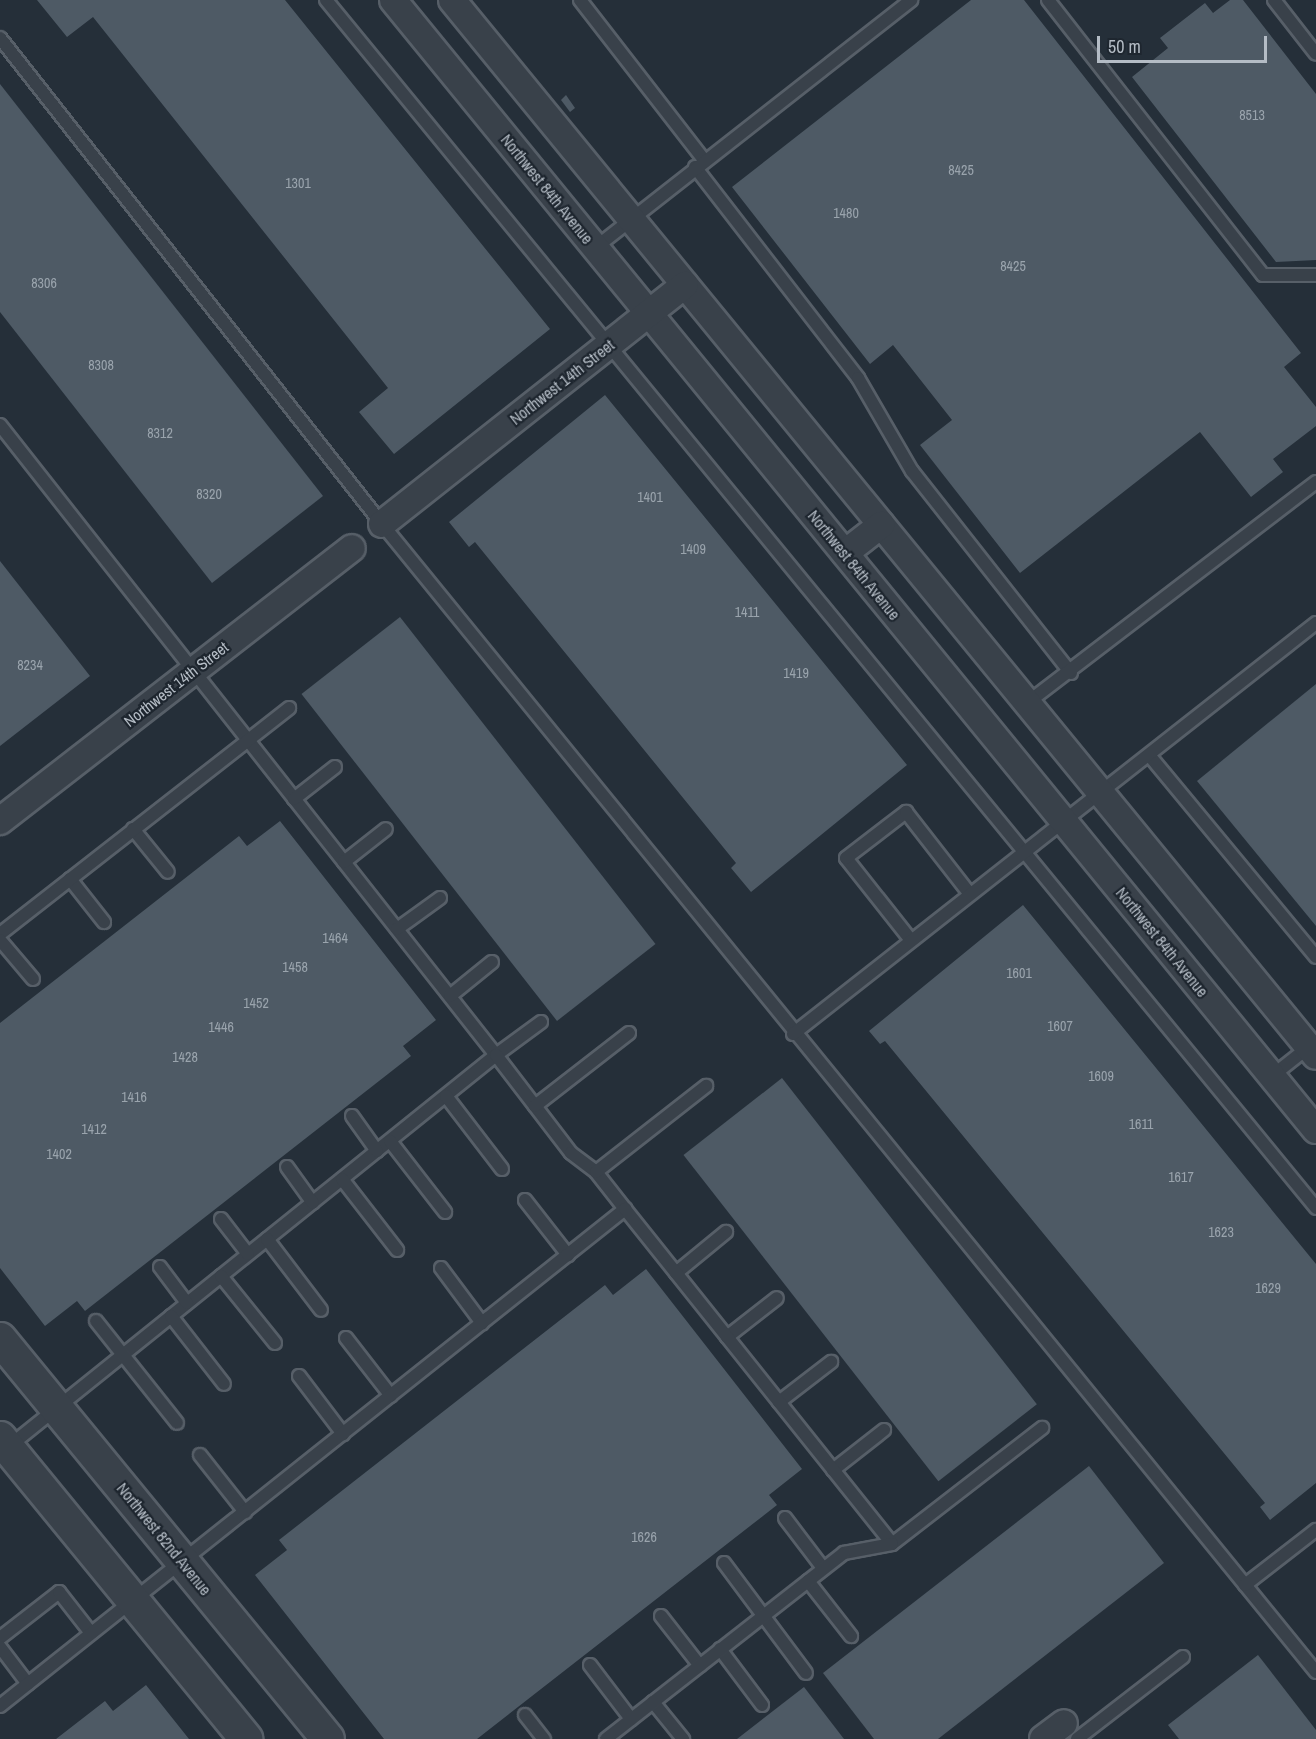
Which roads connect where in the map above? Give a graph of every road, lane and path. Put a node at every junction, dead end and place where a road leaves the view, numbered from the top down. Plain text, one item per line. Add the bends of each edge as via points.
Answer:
1 (326, 0) edge
2 (393, 0) edge
3 (452, 0) edge
4 (580, 0) edge
5 (910, 0) edge
6 (1048, 0) edge
7 (1274, 0) edge
8 (0, 38) edge
9 (1316, 54) edge
10 (700, 164) junction
11 (631, 218) junction
12 (595, 248) junction
13 (1316, 275) edge
14 (685, 285) junction
15 (648, 313) junction
16 (608, 345) junction
17 (0, 425) edge
18 (1316, 483) edge
19 (382, 524) junction
20 (881, 525) junction
21 (352, 548) dead end
22 (845, 553) junction
23 (1316, 623) edge
24 (193, 670) junction
25 (1071, 673) junction
26 (1027, 703) junction
27 (289, 708) dead end
28 (247, 740) junction
29 (1149, 755) junction
30 (335, 768) dead end
31 (1101, 793) junction
32 (294, 799) junction
33 (1062, 819) junction
34 (0, 821) edge
35 (133, 829) junction
36 (386, 829) dead end
37 (1022, 851) junction
38 (344, 861) junction
39 (168, 872) dead end
40 (70, 879) junction
41 (969, 892) junction
42 (440, 898) dead end
43 (104, 922) dead end
44 (397, 929) junction
45 (0, 934) edge
46 (910, 939) junction
47 (0, 940) edge
48 (1316, 957) edge
49 (492, 962) dead end
50 (33, 979) dead end
51 (450, 996) junction
52 (541, 1022) dead end
53 (629, 1033) dead end
54 (793, 1034) junction
55 (1313, 1048) edge
56 (496, 1055) junction
57 (1272, 1076) junction
58 (706, 1086) dead end
59 (446, 1096) junction
60 (535, 1106) junction
61 (352, 1116) dead end
62 (1316, 1130) edge
63 (390, 1141) junction
64 (376, 1151) junction
65 (287, 1167) dead end
66 (502, 1169) dead end
67 (596, 1172) junction
68 (342, 1179) junction
69 (525, 1200) dead end
70 (312, 1203) junction
71 (1316, 1208) edge
72 (626, 1209) junction
73 (445, 1212) dead end
74 (221, 1219) dead end
75 (726, 1232) dead end
76 (267, 1239) junction
77 (397, 1250) dead end
78 (248, 1254) junction
79 (568, 1255) junction
80 (160, 1267) dead end
81 (441, 1268) dead end
82 (676, 1273) junction
83 (221, 1276) junction
84 (777, 1298) dead end
85 (188, 1303) junction
86 (321, 1310) dead end
87 (171, 1316) junction
88 (96, 1321) dead end
89 (482, 1323) junction
90 (727, 1336) junction
91 (346, 1338) dead end
92 (0, 1339) edge
93 (275, 1343) dead end
94 (122, 1355) junction
95 (831, 1362) dead end
96 (299, 1376) dead end
97 (224, 1384) dead end
98 (391, 1396) junction
99 (779, 1402) junction
100 (57, 1408) junction
101 (177, 1423) dead end
102 (1042, 1428) dead end
103 (884, 1430) dead end
104 (343, 1434) junction
105 (2, 1446) edge
106 (200, 1455) dead end
107 (833, 1470) junction
108 (245, 1512) junction
109 (785, 1518) dead end
110 (1316, 1530) edge
111 (892, 1544) junction
112 (183, 1562) junction
113 (724, 1563) dead end
114 (824, 1568) junction
115 (808, 1581) junction
116 (1245, 1585) junction
117 (132, 1600) junction
118 (764, 1615) junction
119 (661, 1616) dead end
120 (91, 1633) junction
121 (851, 1636) dead end
122 (0, 1638) edge
123 (0, 1647) edge
124 (720, 1649) junction
125 (1184, 1657) dead end
126 (590, 1665) dead end
127 (700, 1665) junction
128 (1316, 1672) edge
129 (806, 1673) dead end
130 (28, 1684) junction
131 (653, 1702) junction
132 (762, 1705) dead end
133 (0, 1706) edge
134 (525, 1715) dead end
135 (631, 1719) junction
136 (1072, 1734) edge
137 (246, 1739) edge
138 (328, 1739) edge
139 (544, 1739) edge
140 (606, 1739) edge
141 (683, 1739) edge
142 (1043, 1739) edge

1 - 16 lane
2 - 12 street, Northwest 84th Avenue
3 - 11 street
4 - 10 lane
5 - 10 lane
6 - 13 lane via 1263,275
7 - 9 lane
8 - 19 lane
10 - 11 lane
10 - 25 lane via 858,378 912,471
11 - 12 lane
11 - 14 street
12 - 15 street, Northwest 84th Avenue
14 - 15 street, Northwest 14th Street
14 - 20 street
15 - 16 street, Northwest 14th Street
15 - 22 street, Northwest 84th Avenue
16 - 19 street, Northwest 14th Street
16 - 37 lane via 908,705
17 - 24 lane
18 - 25 lane
19 - 54 lane
20 - 22 street
20 - 26 street
21 - 24 street, Northwest 14th Street
22 - 33 street, Northwest 84th Avenue
23 - 29 lane
24 - 28 lane
24 - 34 street, Northwest 14th Street
25 - 26 lane
26 - 31 street
27 - 28 lane
28 - 32 lane
28 - 35 lane
29 - 31 lane
29 - 48 lane
30 - 32 lane
31 - 33 lane
31 - 55 street
32 - 38 lane
33 - 37 lane
33 - 57 street, Northwest 84th Avenue
35 - 39 lane
35 - 40 lane
36 - 38 lane
37 - 41 lane
37 - 71 lane
38 - 44 lane
40 - 43 lane
40 - 45 lane
41 - 46 lane
41 - 46 lane via 906,812 846,858
42 - 44 lane
44 - 51 lane
46 - 54 lane
47 - 50 lane
49 - 51 lane
51 - 56 lane
52 - 56 lane
53 - 60 lane
54 - 116 lane
55 - 57 lane
56 - 59 lane
56 - 60 lane
57 - 62 street, Northwest 84th Avenue
58 - 67 lane
59 - 63 lane
59 - 66 lane
60 - 67 lane via 571,1153
61 - 64 lane
63 - 64 lane
63 - 73 lane
64 - 68 lane
65 - 70 lane
67 - 72 lane
68 - 70 lane
68 - 77 lane
69 - 79 lane
70 - 76 lane
72 - 79 lane
72 - 82 lane
74 - 78 lane
75 - 82 lane
76 - 78 lane
76 - 86 lane
78 - 83 lane
79 - 89 lane
80 - 85 lane
81 - 89 lane
82 - 90 lane
83 - 85 lane
83 - 93 lane
84 - 90 lane
85 - 87 lane
87 - 94 lane
87 - 97 lane
88 - 94 lane
89 - 98 lane
90 - 99 lane
91 - 98 lane
92 - 100 street, Northwest 82nd Avenue
94 - 100 lane
94 - 101 lane
95 - 99 lane
96 - 104 lane
98 - 104 lane
99 - 107 lane
100 - 105 lane
100 - 112 street, Northwest 82nd Avenue
102 - 111 lane
103 - 107 lane
104 - 108 lane
105 - 117 street
106 - 108 lane
107 - 111 lane
108 - 112 lane
109 - 114 lane
110 - 116 lane
111 - 114 lane via 844,1553
112 - 117 lane
112 - 138 street, Northwest 82nd Avenue
113 - 118 lane
114 - 115 lane
115 - 118 lane
115 - 121 lane
116 - 128 lane
117 - 120 lane
117 - 137 street
118 - 124 lane
118 - 129 lane
119 - 127 lane
120 - 122 lane via 59,1592
120 - 130 lane
123 - 130 lane
124 - 127 lane
124 - 132 lane
125 - 136 lane
126 - 135 lane
127 - 131 lane
130 - 133 lane
131 - 135 lane
131 - 141 lane
134 - 139 lane
135 - 140 lane
136 - 142 street

